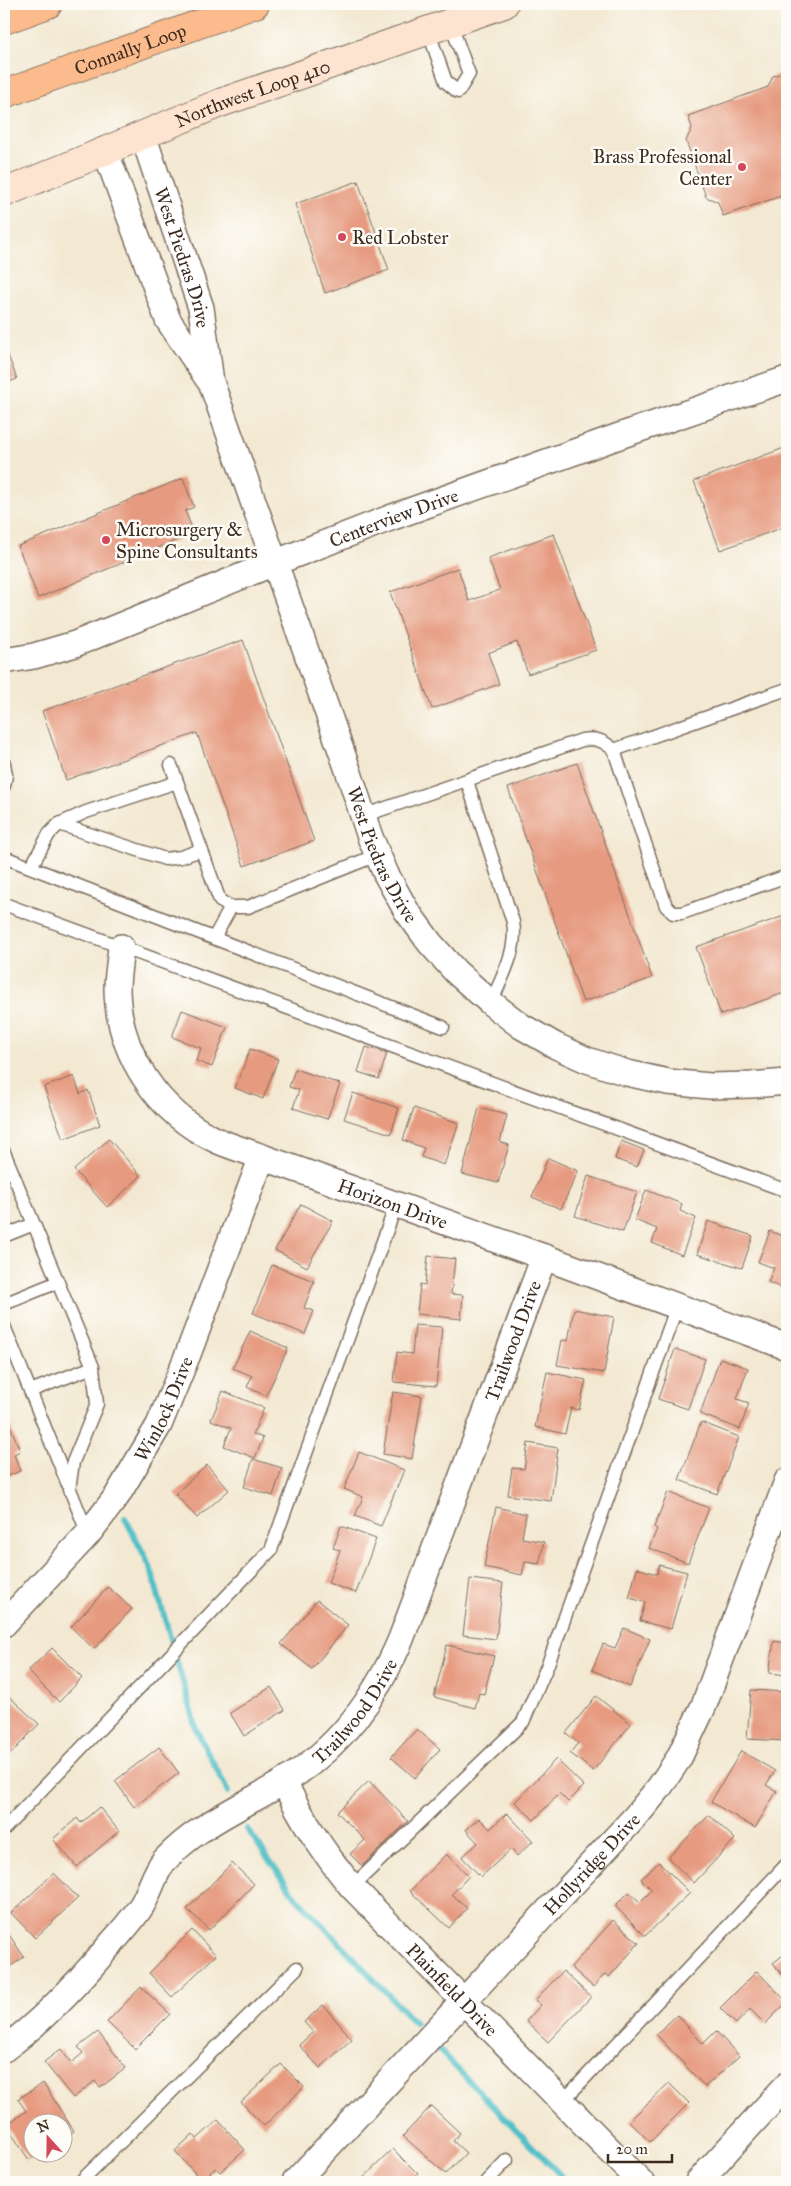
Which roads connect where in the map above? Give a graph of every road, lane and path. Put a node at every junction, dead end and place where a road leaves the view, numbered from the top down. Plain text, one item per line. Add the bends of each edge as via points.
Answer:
1 (48, 4) edge
2 (255, 4) edge
3 (504, 4) edge
4 (4, 20) edge
5 (4, 94) edge
6 (142, 135) junction
7 (105, 150) junction
8 (4, 193) edge
9 (787, 379) edge
10 (211, 382) junction
11 (274, 563) junction
12 (4, 661) edge
13 (787, 689) edge
14 (614, 750) junction
15 (4, 764) edge
16 (171, 765) dead end
17 (467, 781) junction
18 (177, 782) junction
19 (4, 786) edge
20 (363, 816) junction
21 (59, 824) junction
22 (201, 850) junction
23 (378, 856) junction
24 (4, 857) edge
25 (31, 868) junction
26 (787, 876) edge
27 (4, 904) edge
28 (231, 907) junction
29 (214, 938) junction
30 (121, 947) junction
31 (491, 1003) junction
32 (443, 1027) dead end
33 (787, 1085) edge
34 (4, 1152) edge
35 (262, 1157) junction
36 (787, 1191) edge
37 (396, 1205) junction
38 (34, 1224) junction
39 (4, 1236) edge
40 (544, 1257) junction
41 (58, 1282) junction
42 (4, 1304) edge
43 (677, 1306) junction
44 (4, 1326) edge
45 (787, 1347) edge
46 (93, 1368) junction
47 (30, 1391) junction
48 (787, 1481) edge
49 (69, 1490) junction
50 (88, 1534) junction
51 (4, 1624) edge
52 (284, 1782) junction
53 (4, 1829) edge
54 (787, 1864) edge
55 (352, 1887) junction
56 (297, 1968) dead end
57 (463, 2000) junction
58 (4, 2049) edge
59 (787, 2085) edge
60 (563, 2101) junction
61 (507, 2160) dead end
62 (80, 2182) edge
63 (295, 2182) edge
64 (486, 2182) edge
65 (641, 2182) edge
66 (698, 2182) edge

1 - 4 highway
2 - 5 highway, Connally Loop
3 - 6 main road, Northwest Loop 410 via 220,103
6 - 7 main road, Northwest Loop 410
6 - 10 street, West Piedras Drive via 201,308
7 - 8 main road, Northwest Loop 410
7 - 10 street, West Piedras Drive via 168,320
9 - 11 street, Centerview Drive via 390,518
10 - 11 street, West Piedras Drive
11 - 12 street, Centerview Drive via 76,644
11 - 20 street, West Piedras Drive
13 - 14 lane
14 - 17 lane via 595,738 582,740
14 - 26 lane via 666,906 673,913 682,913
15 - 19 lane
16 - 18 lane
17 - 20 lane
17 - 31 lane via 516,936
18 - 21 lane
18 - 22 lane
20 - 23 street, West Piedras Drive
21 - 22 lane via 166,859
21 - 25 lane via 49,834
22 - 28 lane via 220,901
23 - 28 lane via 248,907
23 - 31 street, West Piedras Drive via 406,910 430,943
24 - 25 lane
25 - 29 lane
27 - 30 lane
28 - 29 lane
29 - 32 lane
30 - 35 street, Horizon Drive via 117,989 122,1024 126,1041 141,1072 162,1101 188,1124 216,1140
30 - 36 lane
31 - 33 street, West Piedras Drive via 521,1026 556,1046 627,1073 668,1082 710,1086
34 - 38 lane
35 - 37 street, Horizon Drive
35 - 50 street, Winlock Drive via 159,1425 117,1496
37 - 40 street, Horizon Drive
37 - 53 lane via 271,1550
38 - 39 lane
38 - 41 lane
40 - 43 street, Horizon Drive
40 - 52 street, Trailwood Drive via 389,1667 368,1701 337,1740
41 - 42 lane
41 - 46 lane
43 - 45 street, Horizon Drive
43 - 55 lane via 548,1664 523,1722
44 - 47 lane
46 - 47 lane
46 - 49 lane via 98,1404 73,1462
47 - 49 lane
48 - 57 street, Hollyridge Drive via 704,1705 679,1758 636,1816
49 - 50 lane
50 - 51 street, Winlock Drive
52 - 55 street, Plainfield Drive via 324,1853
52 - 58 street, Trailwood Drive via 207,1825 163,1862 142,1905 121,1932 91,1967 25,2033
54 - 60 lane
55 - 57 street, Plainfield Drive
56 - 62 lane
57 - 60 street, Plainfield Drive
57 - 63 street, Hollyridge Drive
59 - 66 street
60 - 65 street, Plainfield Drive
61 - 64 lane

